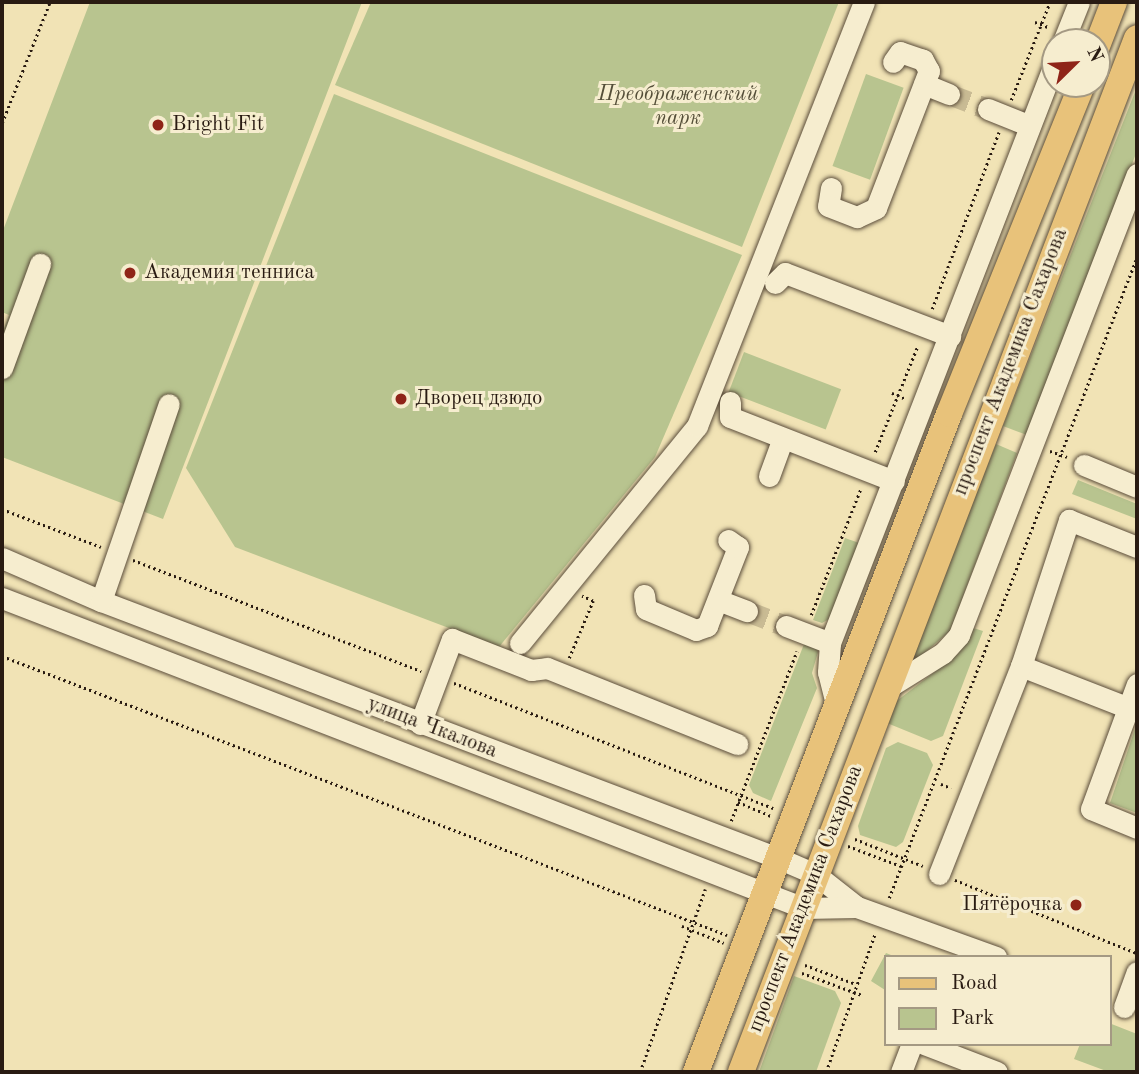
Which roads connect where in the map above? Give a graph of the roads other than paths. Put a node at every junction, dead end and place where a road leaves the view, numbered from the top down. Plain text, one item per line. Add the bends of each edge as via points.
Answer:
1 (864, 2) edge
2 (1079, 2) edge
3 (1115, 2) edge
4 (1069, 28) edge
5 (1104, 28) edge
6 (1137, 38) edge
7 (893, 62) dead end
8 (924, 84) junction
9 (950, 94) tunnel mouth
10 (1041, 97) edge
11 (1077, 98) edge
12 (996, 112) tunnel mouth
13 (1030, 125) junction
14 (1137, 174) edge
15 (831, 188) dead end
16 (40, 264) dead end
17 (775, 283) dead end
18 (950, 336) junction
19 (2, 368) edge
20 (730, 402) dead end
21 (169, 404) dead end
22 (783, 438) junction
23 (1084, 465) dead end
24 (769, 476) dead end
25 (894, 481) junction
26 (1137, 487) edge
27 (728, 540) dead end
28 (1137, 547) edge
29 (2, 558) edge
30 (644, 595) dead end
31 (2, 598) edge
32 (718, 600) junction
33 (101, 601) junction
34 (747, 611) tunnel mouth
35 (795, 630) tunnel mouth
36 (520, 643) dead end
37 (830, 643) junction
38 (1021, 666) junction
39 (1137, 684) edge
40 (887, 688) junction
41 (837, 708) junction
42 (1129, 708) junction
43 (420, 724) junction
44 (737, 744) dead end
45 (1137, 828) edge
46 (778, 858) junction
47 (815, 874) junction
48 (939, 874) road end
49 (764, 893) junction
50 (857, 907) junction
51 (804, 908) junction
52 (991, 955) edge
53 (1137, 972) edge
54 (1124, 1007) edge
55 (911, 1046) edge
56 (929, 1046) edge
57 (696, 1072) edge
58 (741, 1072) edge
59 (901, 1072) edge
60 (997, 1072) edge

1 - 36 street via 697,426
2 - 4 street
3 - 5 main road
6 - 40 main road, проспект Академика Сахарова
7 - 8 street via 900,52 923,61 929,71
8 - 9 street
8 - 15 street via 876,208 857,217 828,206
10 - 13 street
11 - 41 main road, проспект Академика Сахарова
12 - 13 street
13 - 18 street
14 - 40 street via 958,635 943,653
16 - 19 street
17 - 18 street via 785,273
18 - 25 street
20 - 22 street via 730,416
21 - 33 street
22 - 24 street
22 - 25 street
23 - 26 street
25 - 37 street
27 - 32 street via 738,547
28 - 38 street via 1069,520
29 - 33 street, улица Чкалова
30 - 32 street via 646,609 696,630 707,626
31 - 49 street, улица Чкалова
32 - 34 street
33 - 43 street, улица Чкалова
35 - 37 street
37 - 41 street via 828,672
38 - 42 street
38 - 48 street
39 - 42 street
40 - 47 main road, проспект Академика Сахарова
41 - 46 main road, проспект Академика Сахарова
42 - 45 street via 1091,809
43 - 44 street via 452,639 531,670 547,668
43 - 46 street, улица Чкалова
46 - 47 street, улица Чкалова
46 - 49 main road, проспект Академика Сахарова
47 - 50 street, улица Чкалова
47 - 51 main road, проспект Академика Сахарова
49 - 51 street, улица Чкалова
49 - 57 main road, проспект Академика Сахарова
50 - 51 street, улица Чкалова
50 - 52 street, улица Чкалова
51 - 58 main road, проспект Академика Сахарова
53 - 54 street
55 - 59 street
56 - 60 street

